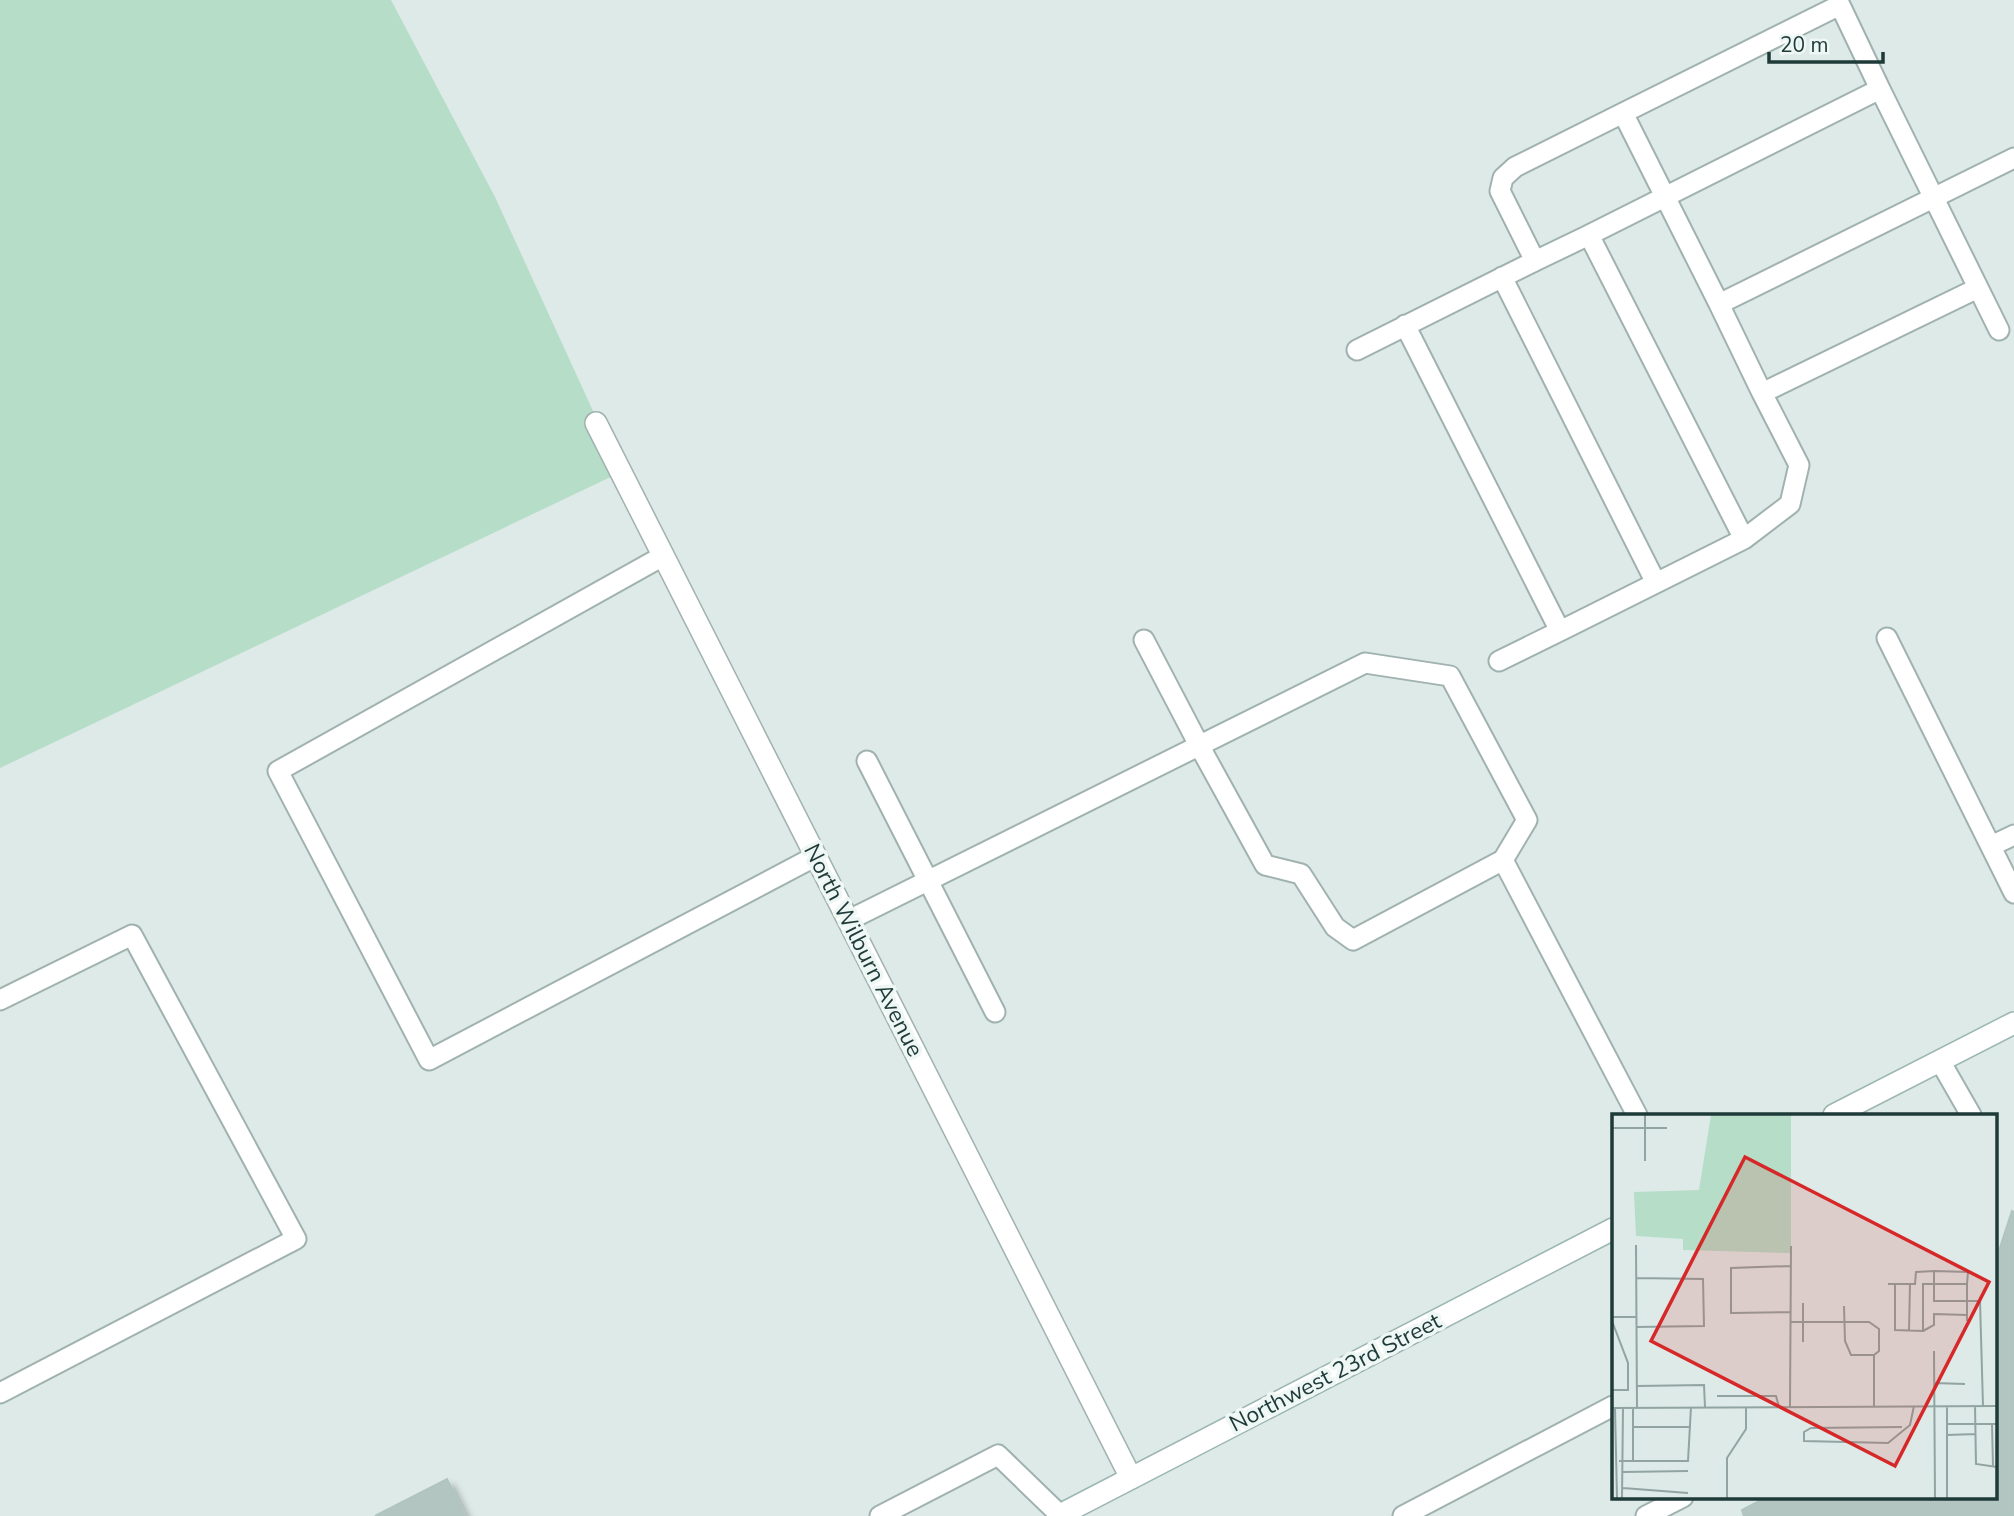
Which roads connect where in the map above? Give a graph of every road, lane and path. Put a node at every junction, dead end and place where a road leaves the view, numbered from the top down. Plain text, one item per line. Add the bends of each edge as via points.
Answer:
1 (1839, 3) edge
2 (1880, 89) junction
3 (1623, 113) junction
4 (2014, 158) edge
5 (1665, 198) junction
6 (1933, 198) junction
7 (1589, 235) junction
8 (1535, 261) junction
9 (1502, 277) junction
10 (1978, 288) junction
11 (1719, 304) junction
12 (1405, 325) junction
13 (1998, 330) dead end
14 (1356, 350) dead end
15 (1762, 393) junction
16 (596, 423) dead end
17 (1744, 539) junction
18 (663, 556) junction
19 (1656, 583) junction
20 (1560, 631) junction
21 (1887, 638) dead end
22 (1144, 639) dead end
23 (1499, 662) dead end
24 (1200, 747) junction
25 (867, 761) dead end
26 (2014, 835) edge
27 (1991, 846) junction
28 (816, 856) junction
29 (1503, 860) junction
30 (927, 882) junction
31 (2014, 893) edge
32 (849, 920) junction
33 (0, 1000) edge
34 (995, 1012) dead end
35 (2014, 1023) edge
36 (1940, 1060) junction
37 (1636, 1114) edge
38 (1836, 1114) edge
39 (1970, 1114) edge
40 (1612, 1230) edge
41 (0, 1393) edge
42 (1612, 1407) edge
43 (1131, 1478) junction
44 (1681, 1498) edge
45 (1059, 1515) edge
46 (880, 1516) edge
47 (1403, 1516) edge
48 (1646, 1516) edge

1 - 2 lane
1 - 3 lane
2 - 5 lane
2 - 6 lane
3 - 5 lane
3 - 8 lane via 1503,178 1500,191
4 - 6 lane
5 - 7 lane
5 - 11 lane
6 - 10 lane
6 - 11 lane
7 - 8 lane
7 - 17 lane
8 - 9 lane
9 - 12 lane
9 - 19 lane
10 - 13 lane
10 - 15 lane
11 - 15 lane
12 - 14 lane
12 - 20 lane
15 - 17 lane via 1799,465 1790,504
16 - 18 street, North Wilburn Avenue
17 - 19 lane
18 - 28 street, North Wilburn Avenue
18 - 28 lane via 278,771 429,1060
19 - 20 lane
20 - 23 lane
21 - 27 lane
22 - 24 lane
24 - 29 lane via 1265,865 1301,874 1335,927 1353,940
24 - 29 lane via 1365,663 1450,676 1527,820
24 - 30 lane
25 - 30 lane
26 - 27 lane
27 - 31 lane
28 - 32 street, North Wilburn Avenue
29 - 37 lane
30 - 32 lane
30 - 34 lane
32 - 43 street, North Wilburn Avenue
33 - 41 lane via 132,935 296,1239
35 - 36 street
36 - 38 street
36 - 39 lane
40 - 43 street, Northwest 23rd Street
42 - 47 lane
43 - 45 street, Northwest 23rd Street
44 - 48 lane
45 - 46 lane via 998,1455

